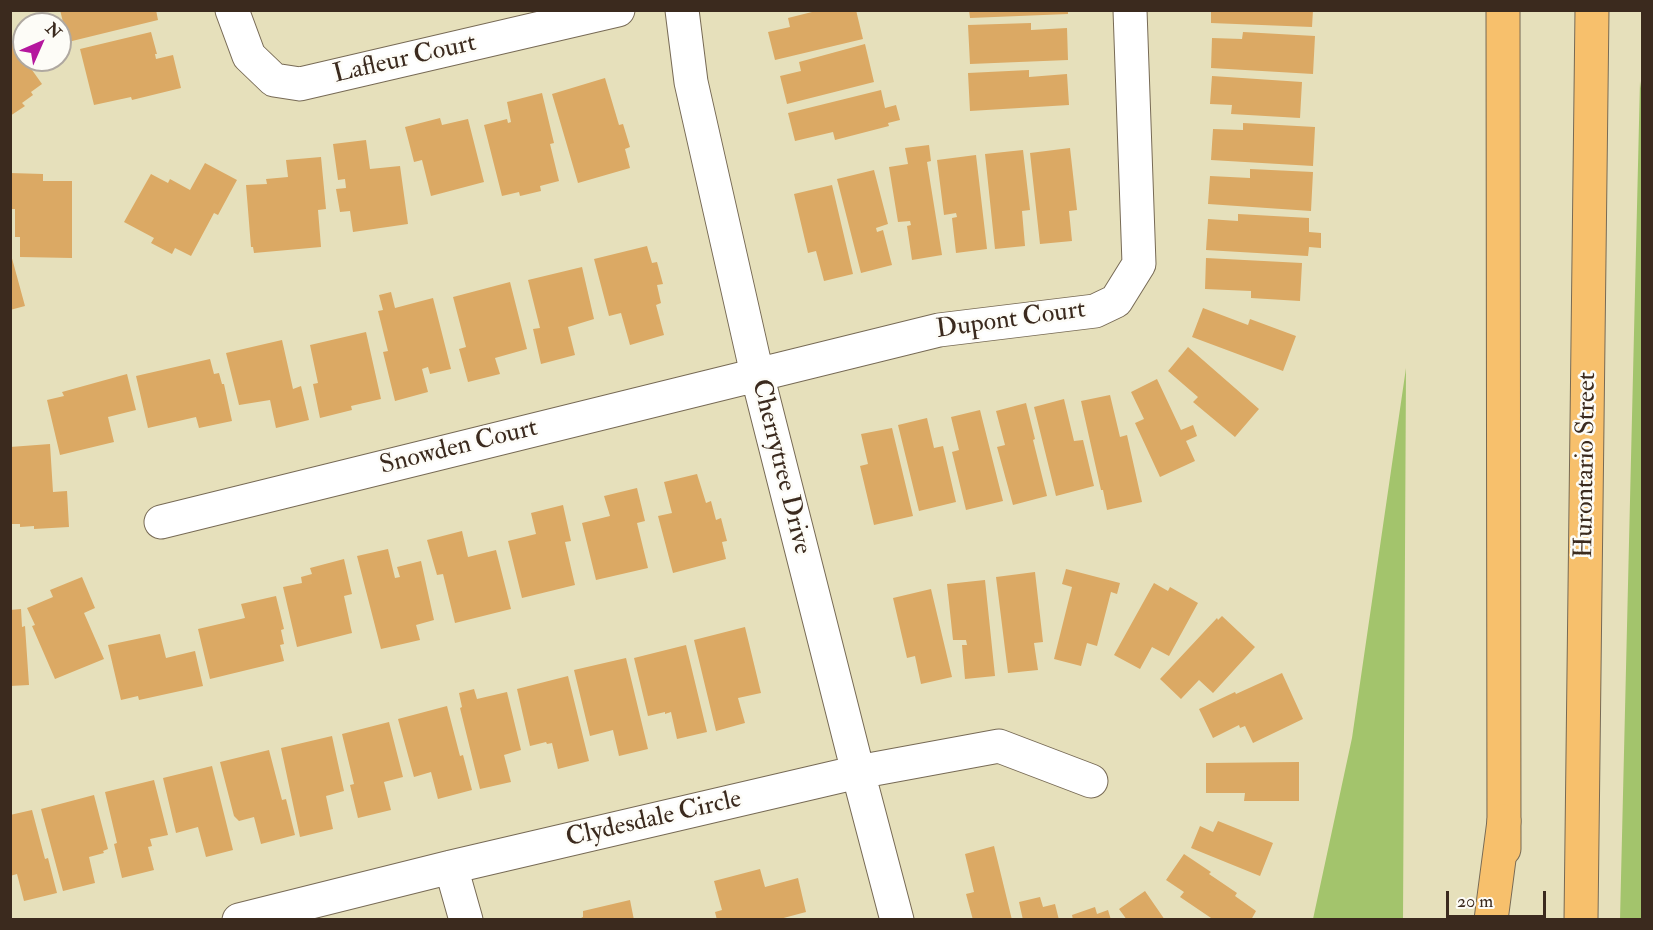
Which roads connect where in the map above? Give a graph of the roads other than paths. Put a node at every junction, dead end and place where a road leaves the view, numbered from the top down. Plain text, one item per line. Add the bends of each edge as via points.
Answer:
1 (232, 10) edge
2 (618, 10) edge
3 (682, 10) edge
4 (1130, 10) edge
5 (1503, 10) edge
6 (1593, 10) edge
7 (757, 374) junction
8 (161, 522) dead end
9 (858, 772) junction
10 (1091, 781) dead end
11 (1504, 821) junction
12 (451, 867) junction
13 (238, 920) edge
14 (466, 920) edge
15 (897, 920) edge
16 (1491, 920) edge
17 (1504, 920) edge
18 (1581, 920) edge

1 - 2 street, Lafleur Court via 249,56 274,81 300,84
3 - 7 street, Cherrytree Drive via 691,82
4 - 7 street, Dupont Court via 1139,264 1116,301 1095,311 939,330
5 - 11 main road
6 - 18 main road, Hurontario Street
7 - 8 street, Snowden Court
7 - 9 street, Cherrytree Drive
9 - 10 street, Clydesdale Circle via 999,746
9 - 12 street, Clydesdale Circle
9 - 15 street, Cherrytree Drive
11 - 16 main road
11 - 17 main road
12 - 13 street, Clydesdale Circle
12 - 14 street

